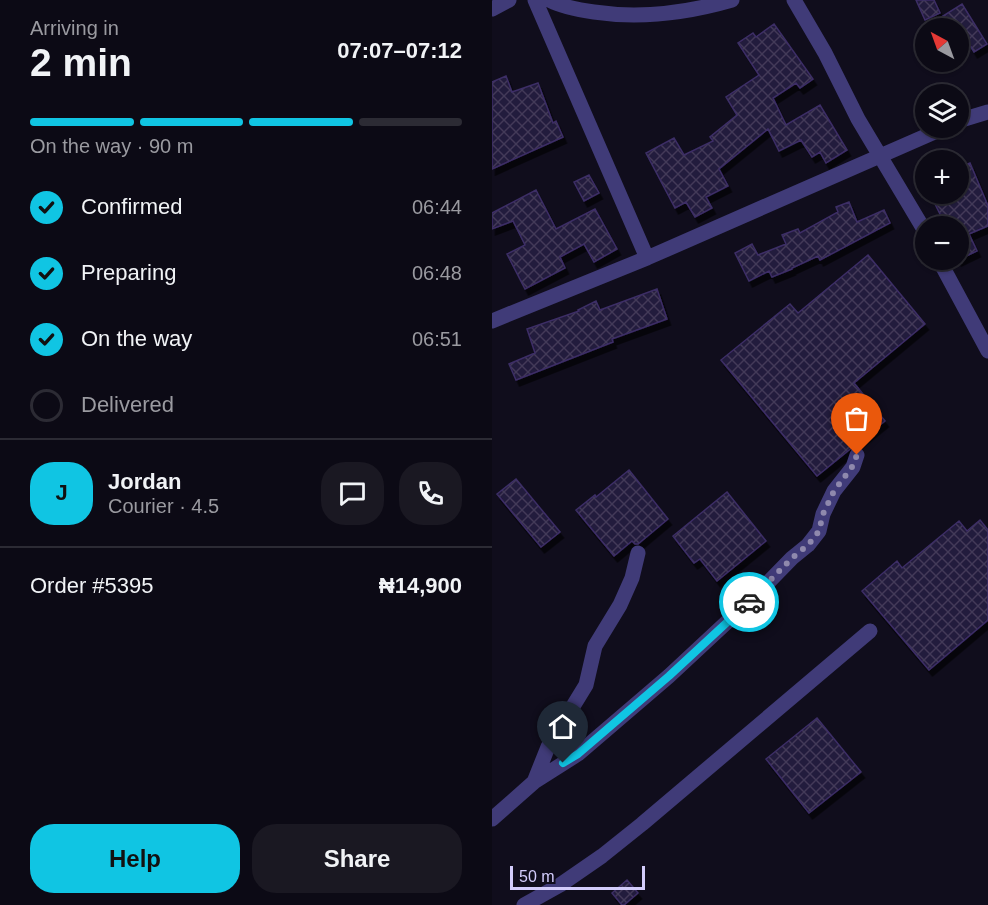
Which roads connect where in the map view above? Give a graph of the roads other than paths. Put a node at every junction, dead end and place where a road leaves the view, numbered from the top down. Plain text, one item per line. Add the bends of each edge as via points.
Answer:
1 (509, 0) edge
2 (535, 0) edge
3 (549, 0) edge
4 (732, 0) edge
5 (794, 0) edge
6 (492, 9) edge
7 (988, 112) edge
8 (969, 118) edge
9 (922, 138) edge
10 (881, 156) junction
11 (916, 216) edge
12 (647, 258) junction
13 (944, 270) edge
14 (492, 321) edge
15 (988, 351) edge
16 (857, 455) dead end
17 (638, 553) dead end
18 (870, 631) dead end
19 (534, 782) junction
20 (492, 819) edge
21 (524, 905) edge

1 - 6 street
2 - 12 street
3 - 4 street via 583,11 644,16 689,11
5 - 10 street
7 - 8 street
9 - 10 street
10 - 11 street
10 - 12 street
12 - 14 street
13 - 15 street
16 - 19 street via 808,545 669,676 578,754
17 - 19 street via 620,605 596,646 586,685 548,747
18 - 21 street via 602,856
19 - 20 street

